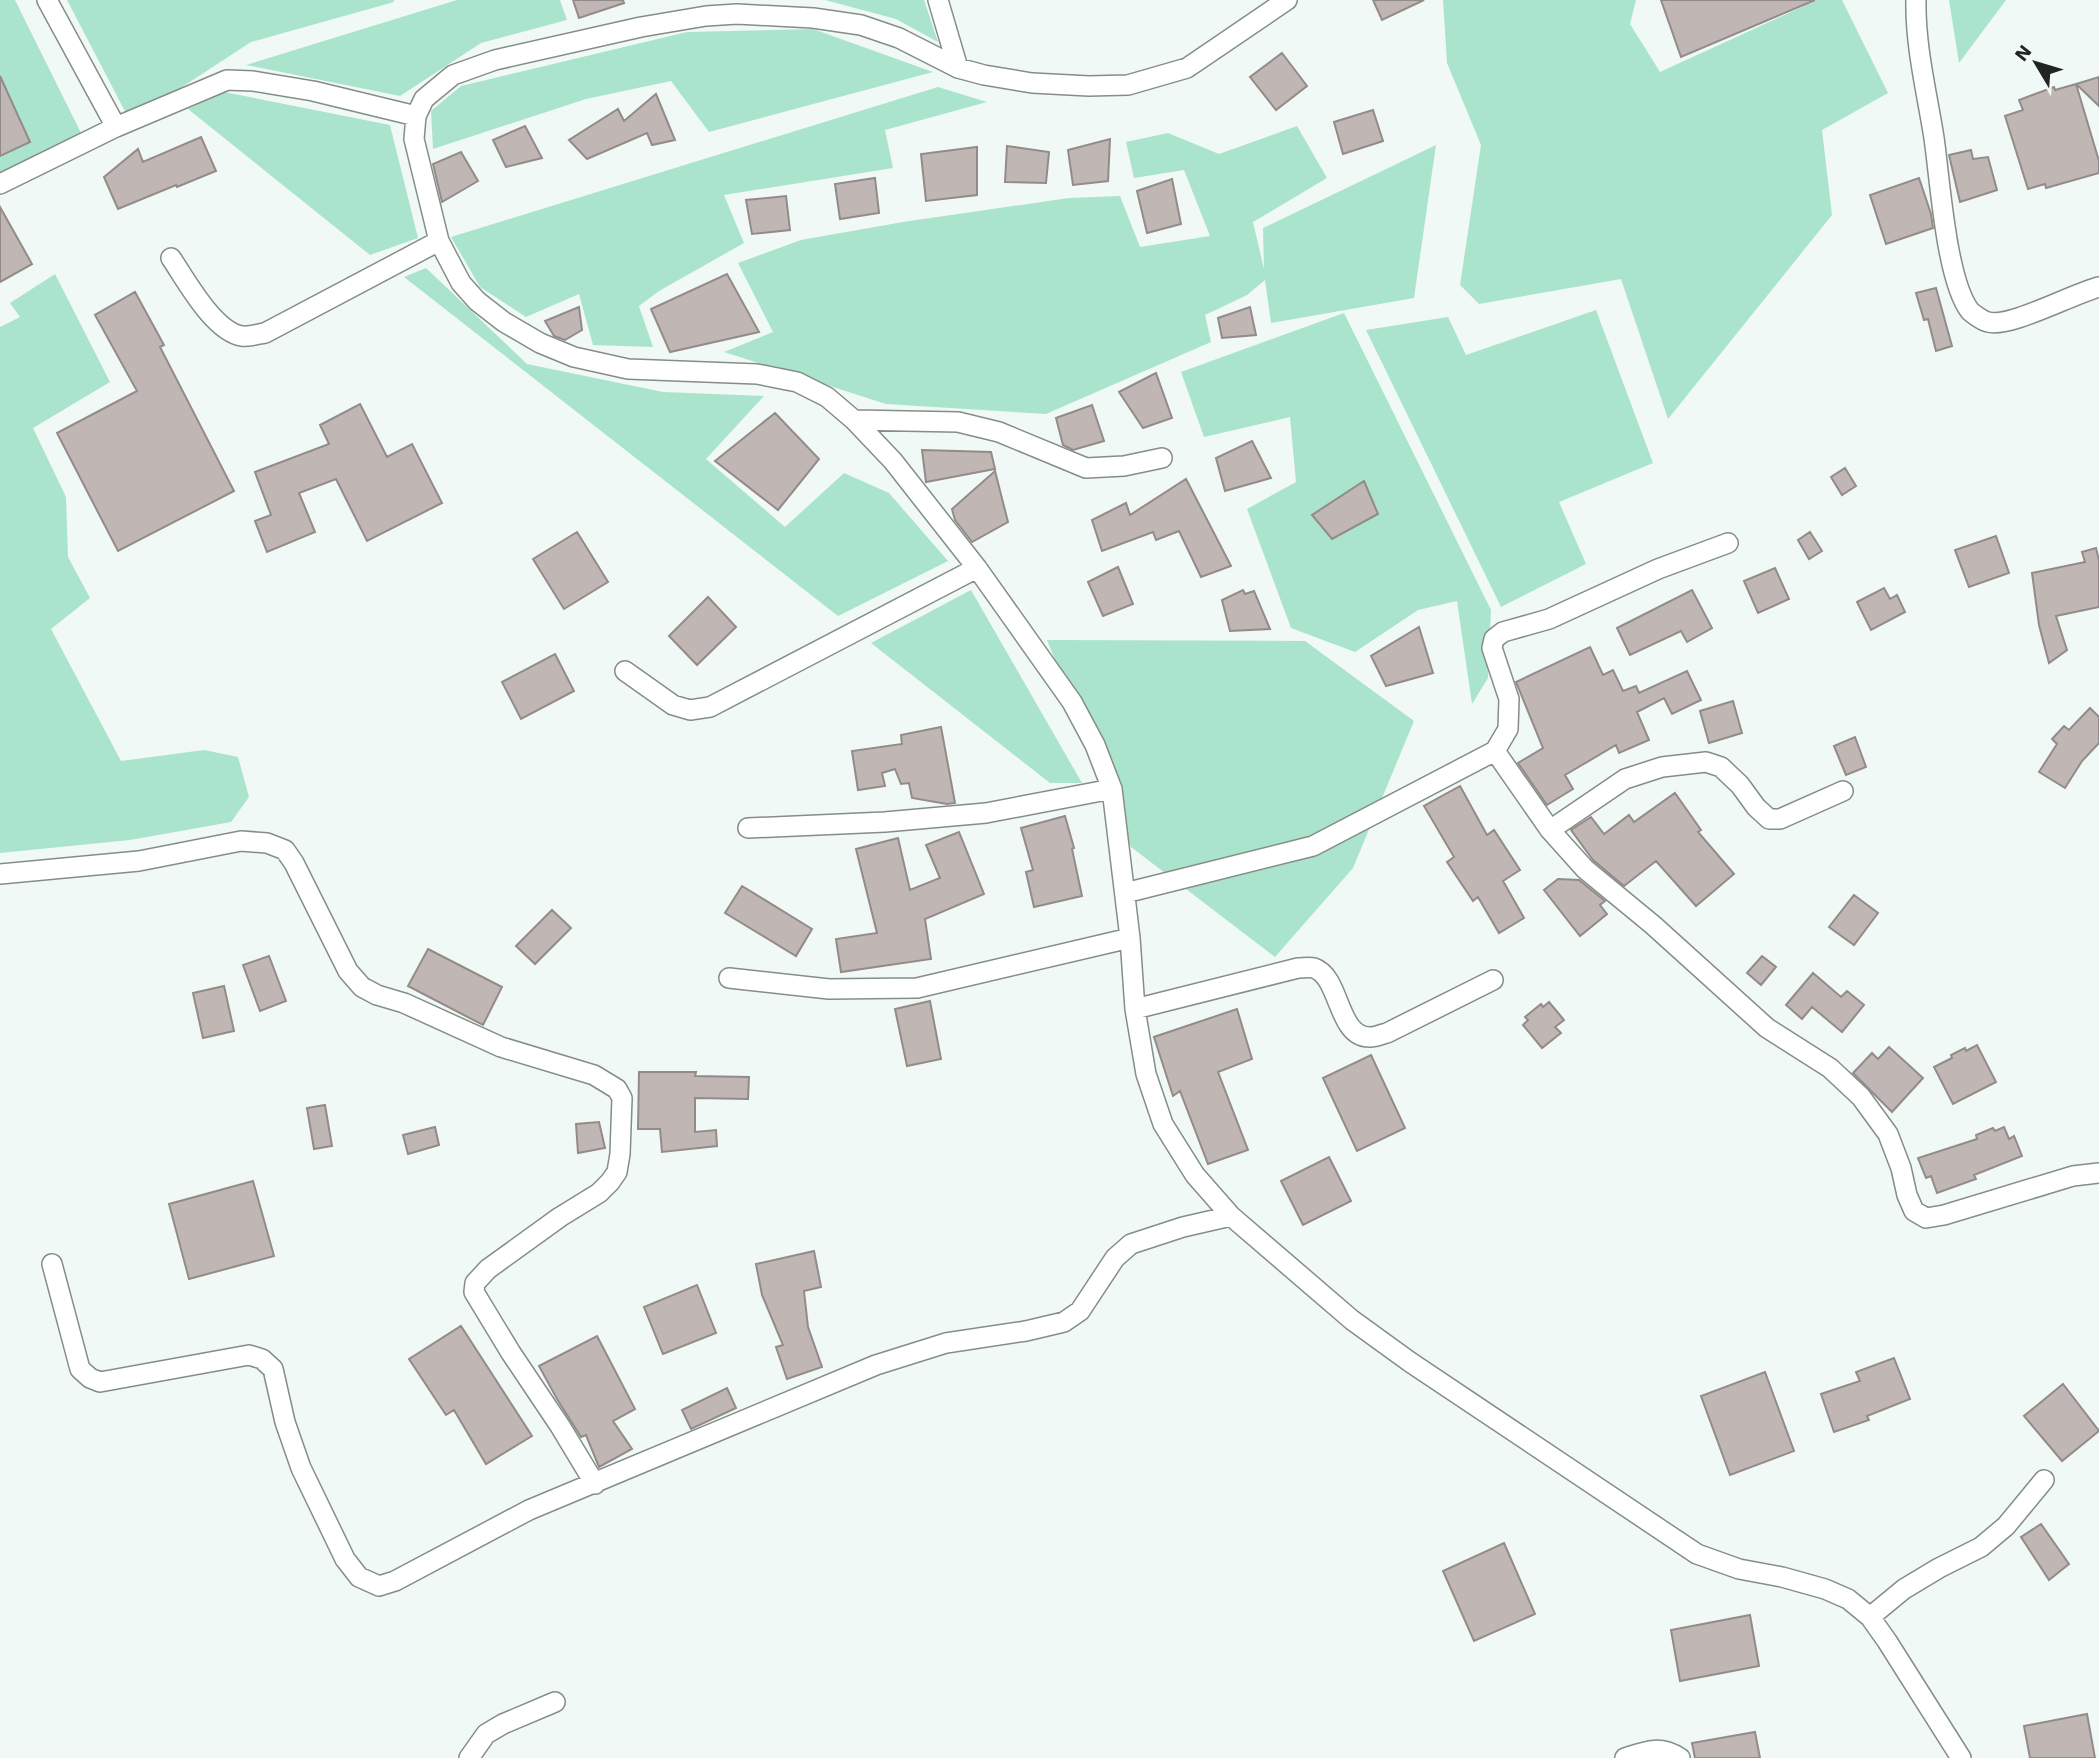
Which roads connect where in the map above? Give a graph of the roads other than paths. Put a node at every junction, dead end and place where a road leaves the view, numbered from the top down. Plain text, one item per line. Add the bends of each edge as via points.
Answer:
1 (47, 0) edge
2 (938, 0) edge
3 (1287, 0) edge
4 (1916, 0) edge
5 (958, 68) junction
6 (416, 116) junction
7 (116, 127) junction
8 (0, 184) edge
9 (439, 242) junction
10 (171, 258) dead end
11 (2099, 287) edge
12 (854, 420) junction
13 (1162, 458) dead end
14 (1728, 543) dead end
15 (977, 568) junction
16 (625, 671) dead end
17 (1494, 751) junction
18 (1112, 789) junction
19 (1843, 791) dead end
20 (748, 828) dead end
21 (1550, 830) junction
22 (0, 874) edge
23 (1125, 892) junction
24 (1130, 939) junction
25 (729, 978) dead end
26 (1493, 980) dead end
27 (1135, 1009) junction
28 (2099, 1173) edge
29 (1231, 1216) junction
30 (52, 1264) dead end
31 (2044, 1480) dead end
32 (595, 1484) junction
33 (1870, 1617) junction
34 (555, 1702) dead end
35 (469, 1758) edge
36 (1625, 1758) edge
37 (1679, 1758) edge
38 (1961, 1758) edge

1 - 7 street
2 - 5 street
3 - 5 street via 1187,68 1128,85 1032,83
4 - 11 street via 1950,257 1970,312 1988,322 2014,321
5 - 6 street via 899,38 861,25 737,14 706,16 495,60 453,75 424,99
6 - 7 street via 313,91 227,80
6 - 9 street via 414,139
7 - 8 street
9 - 10 street via 265,333 244,336 230,332 206,310
9 - 12 street via 461,283 477,301 540,343 574,357 628,369 757,373 797,382 827,397
12 - 13 street via 958,422 999,432 1086,468
12 - 15 street via 893,460
14 - 17 street via 1494,639 1492,648 1509,699 1508,729
15 - 16 street via 710,707 690,710 673,705
15 - 18 street via 1072,702
17 - 21 street
17 - 23 street via 1313,846
18 - 20 street via 986,813
18 - 23 street
19 - 21 street via 1780,819 1769,819 1721,767 1706,762 1662,767 1625,779
21 - 28 street via 1585,869 1767,1028 1830,1068 1861,1097 1888,1134 1914,1211 1926,1218 1944,1215 2073,1176
22 - 32 street via 139,861 241,841 267,843 285,850 294,863 348,971 362,987 501,1047 594,1074 617,1089 622,1098 621,1154 610,1182 488,1269 475,1283 474,1292
23 - 24 street
24 - 25 street via 916,988 829,989
24 - 27 street
26 - 27 street via 1387,1033 1369,1037 1356,1032 1328,979 1315,968 1298,968
27 - 29 street via 1146,1074 1163,1124 1195,1175
29 - 32 street via 1131,1244 1115,1258 1080,1311 1064,1322 946,1343 876,1364
29 - 33 street via 1352,1320 1697,1554 1825,1589
30 - 32 street via 80,1369 90,1378 100,1382 249,1355 273,1369 301,1468 339,1547 359,1577 379,1586 529,1510
31 - 33 street via 1981,1547 1904,1589
33 - 38 street
34 - 35 street via 486,1734
36 - 37 street via 1655,1748

